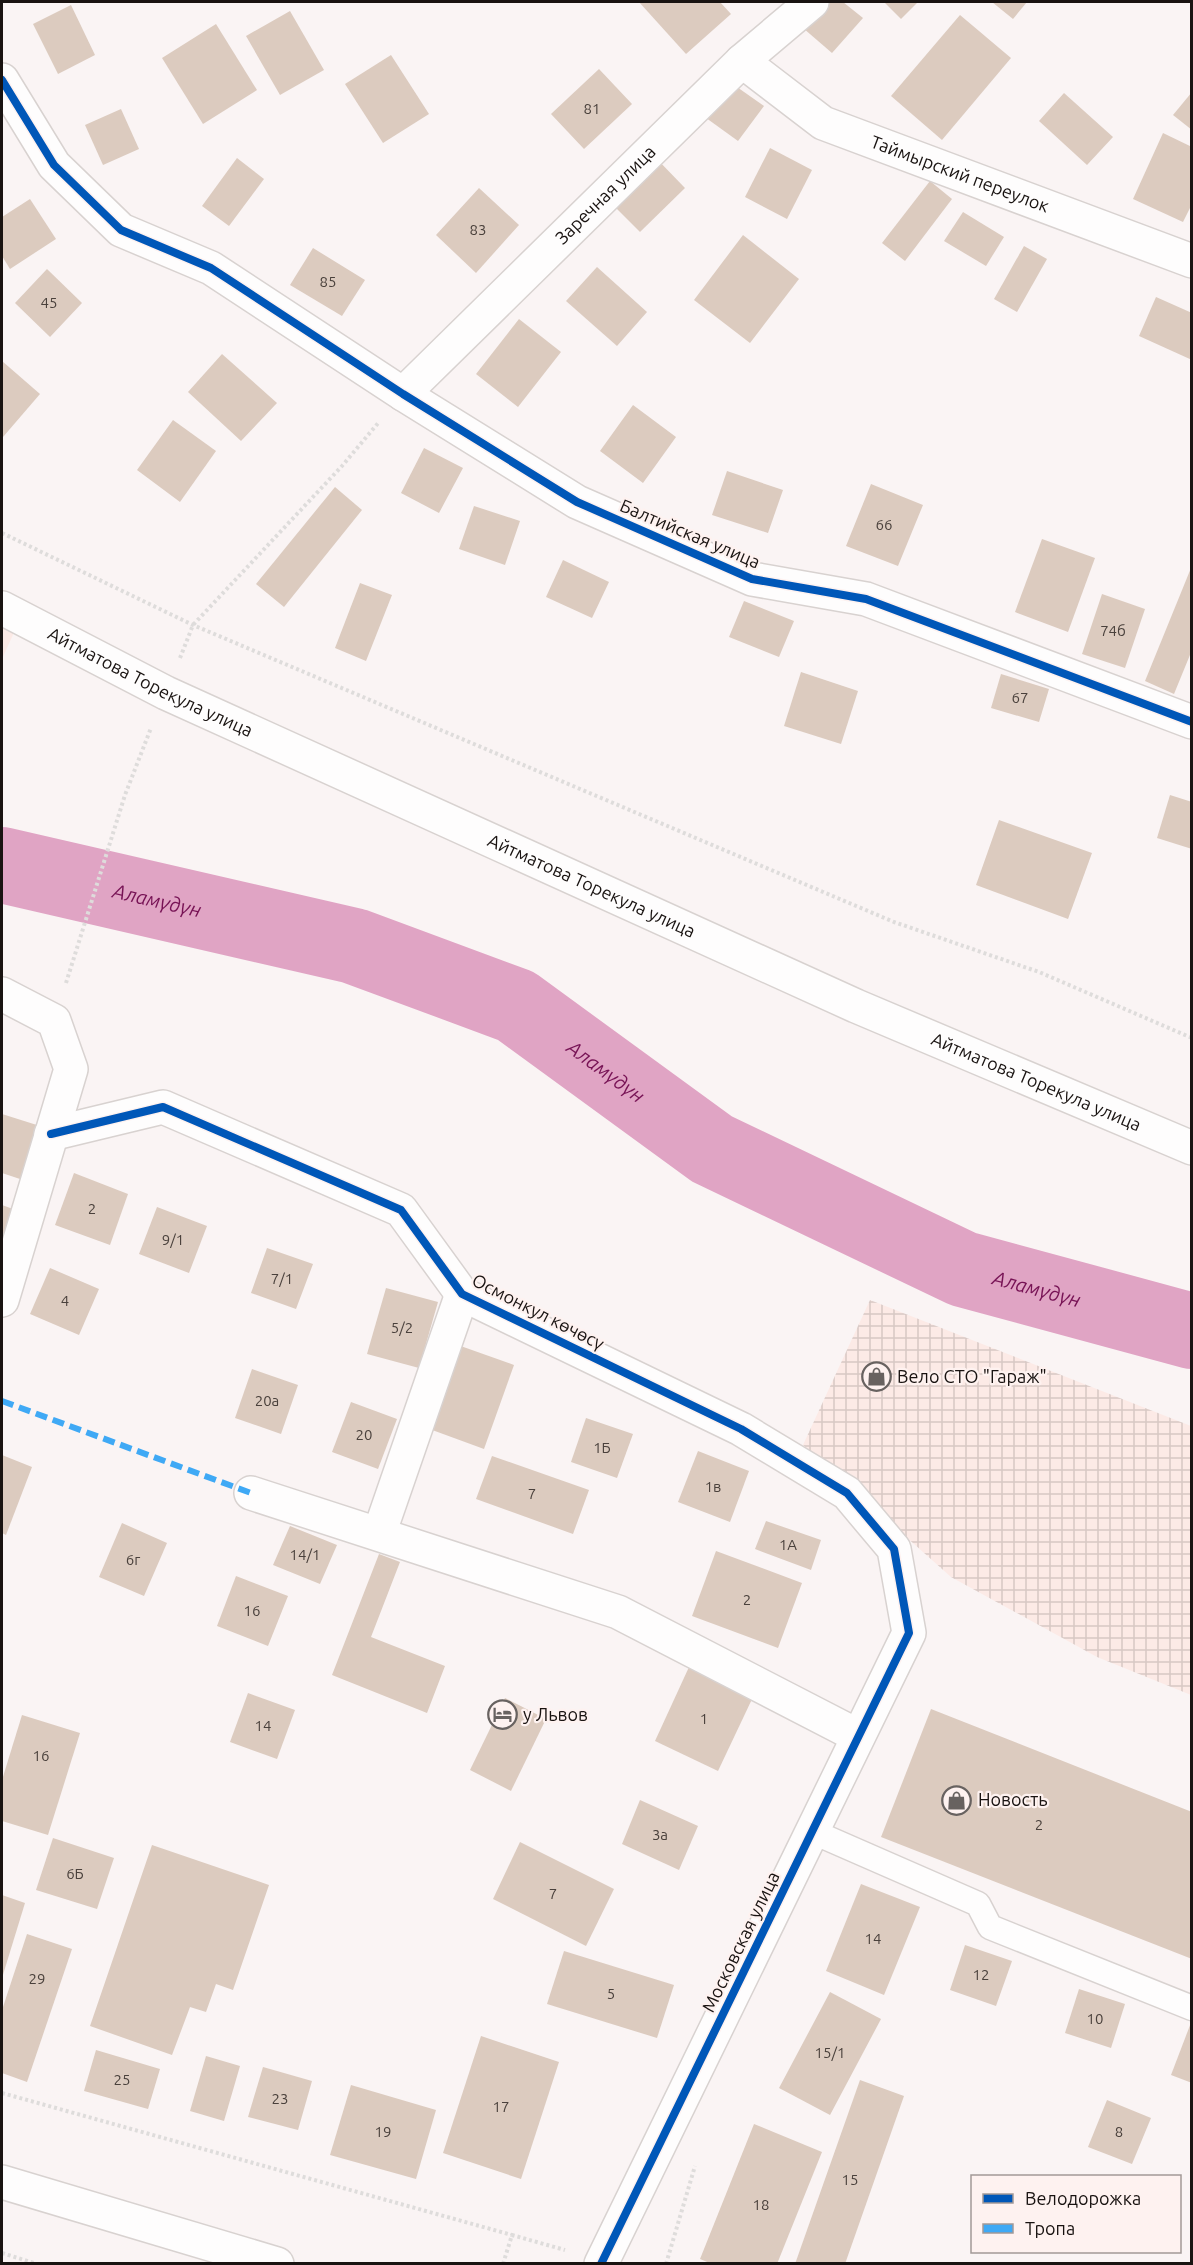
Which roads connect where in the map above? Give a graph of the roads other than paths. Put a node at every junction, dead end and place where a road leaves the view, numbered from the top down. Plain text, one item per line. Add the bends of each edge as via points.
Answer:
1 (812, 2) edge
2 (742, 61) junction
3 (2, 80) edge
4 (1191, 261) edge
5 (404, 394) junction
6 (2, 608) edge
7 (1191, 722) edge
8 (2, 994) edge
9 (51, 1134) junction
10 (1191, 1148) edge
11 (462, 1294) junction
12 (2, 1300) edge
13 (251, 1493) dead end
14 (378, 1534) junction
15 (909, 1633) joint
16 (858, 1736) junction
17 (811, 1832) junction
18 (1191, 2008) edge
19 (2, 2182) edge
20 (602, 2262) edge
21 (277, 2264) edge

1 - 2 street, Заречная улица
2 - 4 street, Таймырский переулок via 823,123
2 - 5 street, Заречная улица
3 - 5 street, Балтийская улица via 54,165 121,230 211,268
5 - 7 street, Балтийская улица via 577,502 752,579 866,599
6 - 10 street, Айтматова Торекула улица via 166,693 856,1006
8 - 9 street via 54,1021 71,1069
9 - 11 street, Осмонкул көчөсү via 163,1107 401,1210
9 - 12 street
11 - 14 street
11 - 15 street, Осмонкул көчөсү via 741,1430 847,1493 894,1549
13 - 14 street
14 - 16 street via 618,1612
15 - 16 street, Московская улица
16 - 17 street, Московская улица
17 - 18 lane via 978,1904 990,1927
17 - 20 street, Московская улица
19 - 21 street

